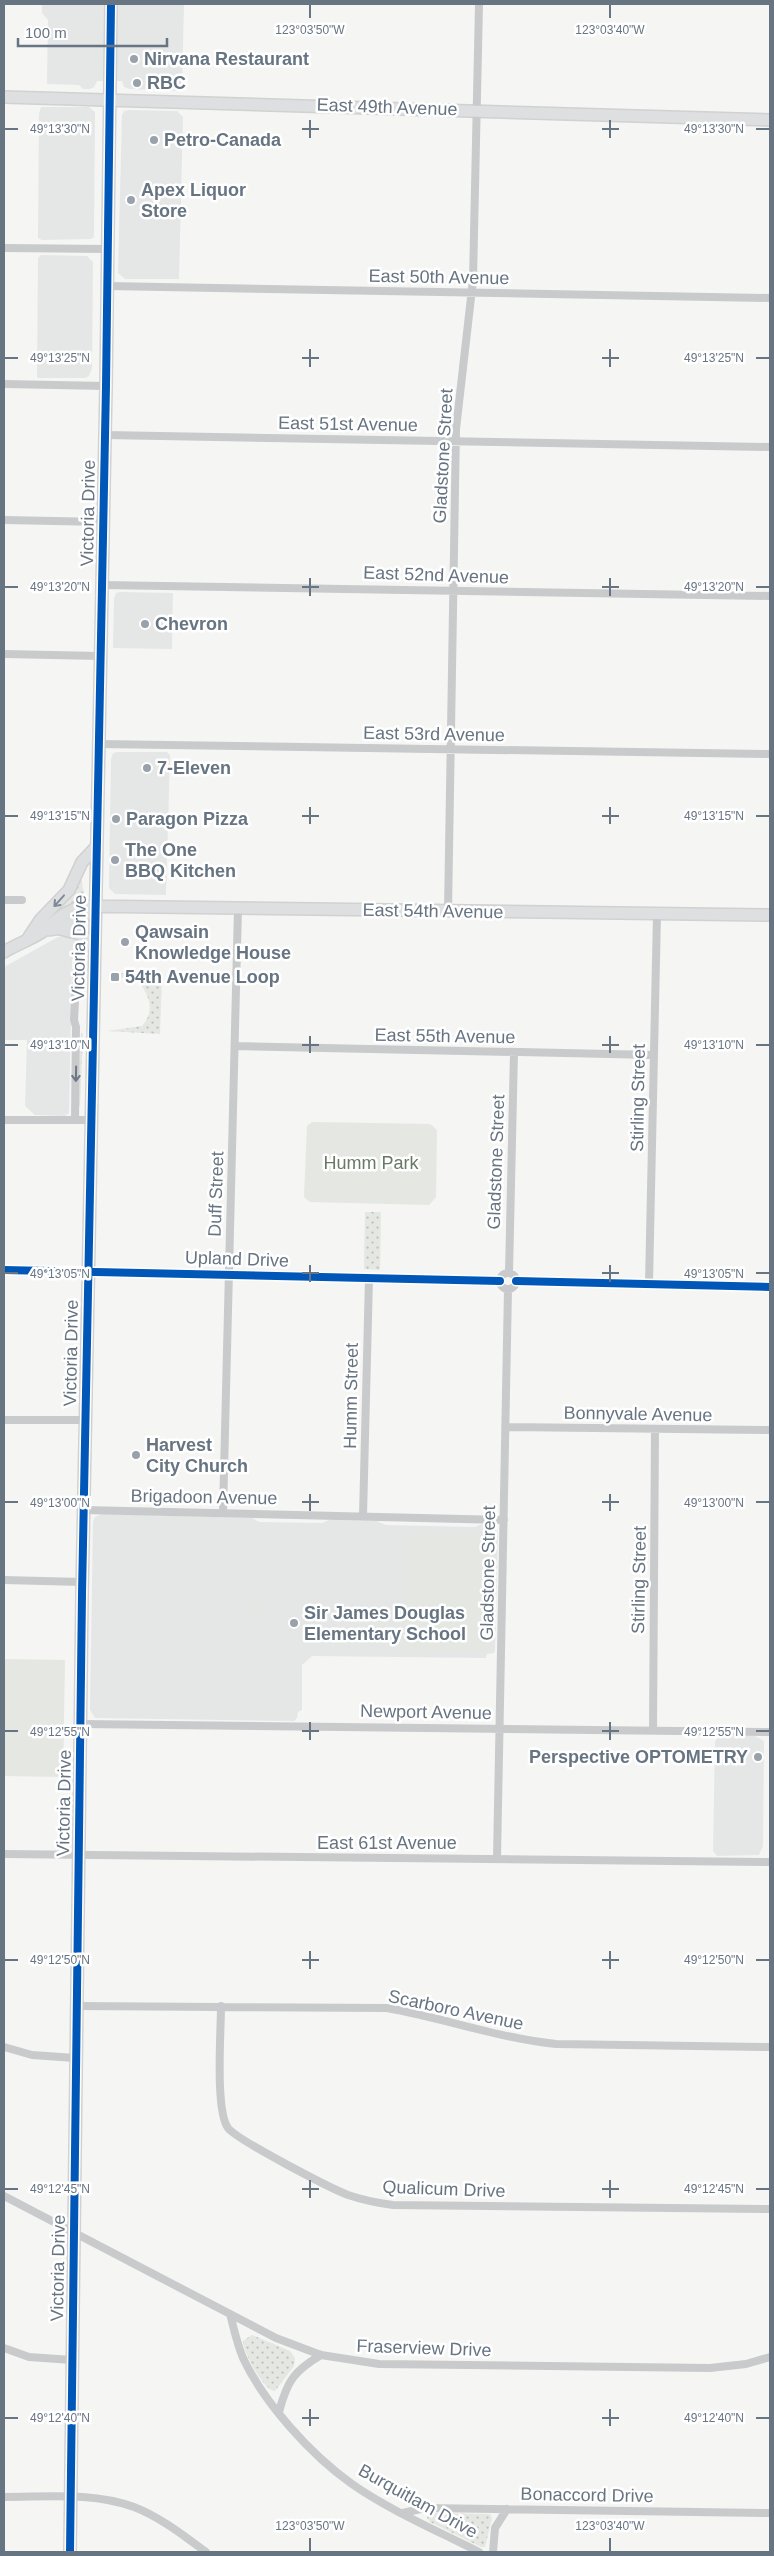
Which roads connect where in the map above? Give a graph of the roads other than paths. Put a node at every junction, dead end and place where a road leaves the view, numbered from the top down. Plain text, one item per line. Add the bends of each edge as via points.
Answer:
1 (111, 4) edge
2 (479, 4) edge
3 (4, 97) edge
4 (110, 99) junction
5 (475, 111) junction
6 (770, 120) edge
7 (4, 248) edge
8 (108, 249) junction
9 (108, 286) junction
10 (473, 292) junction
11 (770, 298) edge
12 (4, 384) edge
13 (106, 386) junction
14 (105, 435) junction
15 (456, 441) junction
16 (770, 447) edge
17 (4, 520) edge
18 (104, 522) junction
19 (102, 585) junction
20 (453, 590) junction
21 (770, 596) edge
22 (4, 654) edge
23 (100, 656) junction
24 (98, 744) junction
25 (451, 749) junction
26 (770, 754) edge
27 (96, 846) junction
28 (4, 900) edge
29 (22, 900) dead end
30 (95, 907) junction
31 (238, 908) junction
32 (448, 911) junction
33 (657, 914) junction
34 (770, 915) edge
35 (60, 929) junction
36 (45, 930) junction
37 (27, 939) junction
38 (94, 947) junction
39 (4, 952) edge
40 (77, 964) dead end
41 (76, 1027) junction
42 (92, 1027) junction
43 (235, 1046) junction
44 (514, 1052) junction
45 (654, 1055) junction
46 (4, 1120) edge
47 (75, 1120) junction
48 (91, 1120) junction
49 (4, 1270) edge
50 (88, 1270) junction
51 (508, 1272) junction
52 (229, 1274) junction
53 (369, 1278) junction
54 (500, 1281) junction
55 (516, 1281) junction
56 (649, 1283) junction
57 (770, 1287) edge
58 (508, 1289) junction
59 (4, 1420) edge
60 (85, 1420) junction
61 (506, 1427) junction
62 (655, 1430) junction
63 (770, 1430) edge
64 (84, 1510) junction
65 (223, 1512) junction
66 (363, 1516) junction
67 (504, 1520) junction
68 (4, 1580) edge
69 (82, 1582) junction
70 (81, 1724) junction
71 (499, 1728) junction
72 (653, 1730) junction
73 (770, 1732) edge
74 (4, 1854) edge
75 (78, 1855) junction
76 (497, 1858) junction
77 (770, 1862) edge
78 (76, 2006) junction
79 (221, 2006) junction
80 (4, 2047) edge
81 (770, 2047) edge
82 (75, 2058) junction
83 (4, 2196) edge
84 (770, 2209) edge
85 (74, 2232) junction
86 (230, 2314) junction
87 (4, 2348) edge
88 (321, 2355) junction
89 (770, 2356) edge
90 (72, 2360) junction
91 (279, 2412) junction
92 (4, 2497) edge
93 (70, 2497) junction
94 (507, 2509) junction
95 (403, 2512) junction
96 (770, 2513) edge
97 (70, 2552) edge
98 (206, 2552) edge
99 (479, 2552) edge
100 (493, 2552) edge

1 - 4 street, Victoria Drive
2 - 5 street, Gladstone Street
3 - 4 street, East 49th Avenue
4 - 5 street, East 49th Avenue
4 - 8 street, Victoria Drive
5 - 6 street, East 49th Avenue
5 - 10 street, Gladstone Street
7 - 8 street
8 - 9 street, Victoria Drive
9 - 10 street, East 50th Avenue
9 - 13 street, Victoria Drive
10 - 11 street, East 50th Avenue
10 - 15 street, Gladstone Street
12 - 13 street
13 - 14 street, Victoria Drive
14 - 15 street, East 51st Avenue
14 - 18 street, Victoria Drive
15 - 16 street, East 51st Avenue
15 - 20 street, Gladstone Street
17 - 18 street
18 - 19 street, Victoria Drive
19 - 20 street, East 52nd Avenue
19 - 23 street, Victoria Drive
20 - 21 street, East 52nd Avenue
20 - 25 street, Gladstone Street
22 - 23 street
23 - 24 street, Victoria Drive
24 - 25 street, East 53rd Avenue
24 - 27 street, Victoria Drive
25 - 26 street, East 53rd Avenue
25 - 32 street, Gladstone Street
27 - 30 street, Victoria Drive
27 -> 37 street via 82,862 69,890
28 - 29 street
30 - 31 street, East 54th Avenue
30 - 35 street
30 - 36 street, East 54th Avenue via 82,906 69,911 52,921
30 - 38 street, Victoria Drive
31 - 32 street, East 54th Avenue
31 - 43 street, Duff Street
32 - 33 street, East 54th Avenue
33 - 34 street, East 54th Avenue
33 - 45 street, Stirling Street
35 - 36 street
35 - 38 street via 80,934
36 - 37 street
37 - 39 street
38 - 42 street, Victoria Drive
40 - 41 street
41 - 42 street
41 -> 47 street
42 - 48 street, Victoria Drive
43 - 44 street, East 55th Avenue
43 - 52 street, Duff Street
44 - 45 street, East 55th Avenue
44 - 51 street, Gladstone Street
45 - 56 street, Stirling Street
46 - 47 street
47 - 48 street
48 - 50 street, Victoria Drive
49 - 50 street, Upland Drive
50 - 52 street, Upland Drive
50 - 60 street, Victoria Drive
51 - 54 street
51 - 55 street
52 - 53 street, Upland Drive
52 - 65 street, Duff Street
53 - 54 street, Upland Drive
53 - 66 street, Humm Street
54 - 58 street via 501,1286
55 - 56 street
55 - 58 street
56 - 57 street
58 - 61 street, Gladstone Street
59 - 60 street
60 - 64 street, Victoria Drive
61 - 62 street, Bonnyvale Avenue
61 - 67 street, Gladstone Street
62 - 63 street, Bonnyvale Avenue
62 - 72 street, Stirling Street
64 - 65 street, Brigadoon Avenue
64 - 69 street, Victoria Drive
65 - 66 street, Brigadoon Avenue
66 - 67 street, Brigadoon Avenue
67 - 71 street, Gladstone Street
68 - 69 street
69 - 70 street, Victoria Drive
70 - 71 street, Newport Avenue
70 - 75 street, Victoria Drive
71 - 72 street, Newport Avenue
71 - 76 street, Gladstone Street
72 - 73 street, Newport Avenue
74 - 75 street, East 61st Avenue
75 - 76 street, East 61st Avenue
75 - 78 street, Victoria Drive
76 - 77 street, East 61st Avenue
78 - 79 street, Scarboro Avenue
78 - 82 street, Victoria Drive
79 - 81 street, Scarboro Avenue via 387,2008 489,2034 556,2044
79 - 84 street, Qualicum Drive via 221,2100 228,2127 244,2140 346,2194 369,2202 393,2205
80 - 82 street via 32,2055
82 - 85 street, Victoria Drive
83 - 85 street, Fraserview Drive
85 - 86 street, Fraserview Drive
85 - 90 street, Victoria Drive
86 - 88 street, Fraserview Drive via 276,2338
86 - 91 street, Burquitlam Drive via 244,2360
87 - 90 street via 35,2358
88 - 89 street, Fraserview Drive via 379,2364 710,2368 746,2364
88 - 91 street via 296,2372 288,2383
90 - 93 street, Victoria Drive
91 - 95 street, Burquitlam Drive via 323,2461 352,2484
92 - 93 street
93 - 97 street, Victoria Drive
93 - 98 street via 114,2500 136,2507
94 - 95 street, Bonaccord Drive via 426,2508
94 - 96 street, Bonaccord Drive
94 - 100 street via 495,2528
95 - 99 street, Burquitlam Drive

